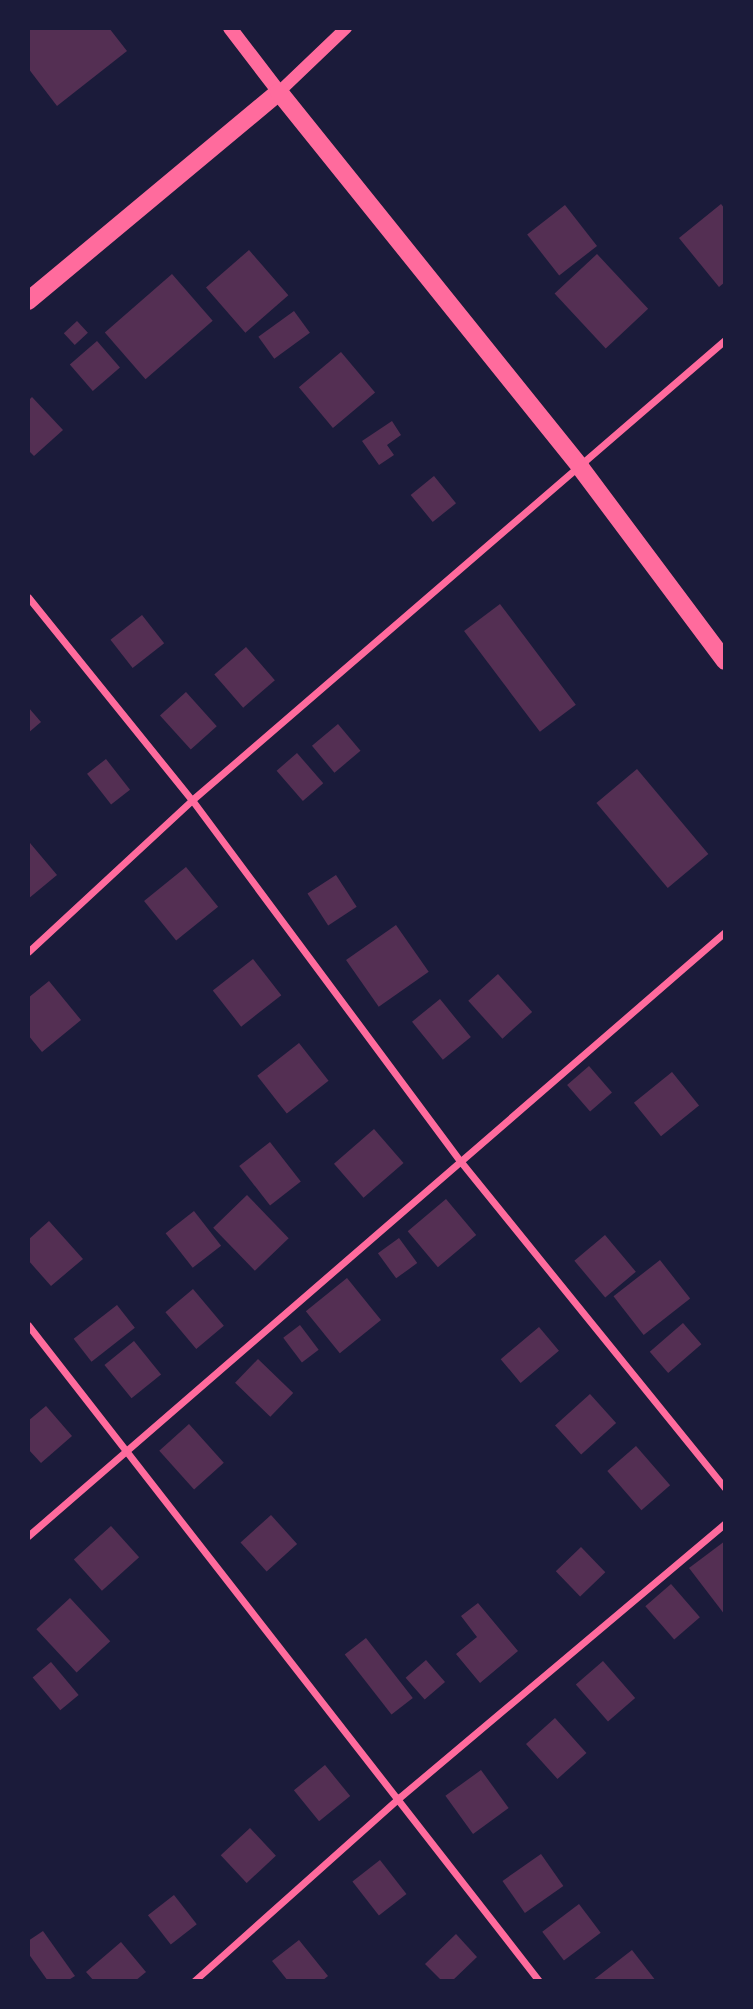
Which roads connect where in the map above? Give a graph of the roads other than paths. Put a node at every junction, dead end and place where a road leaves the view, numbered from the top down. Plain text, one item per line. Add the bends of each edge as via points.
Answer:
1 (230, 28) edge
2 (346, 28) edge
3 (279, 92) junction
4 (28, 300) edge
5 (725, 340) edge
6 (580, 467) junction
7 (28, 597) edge
8 (725, 662) edge
9 (192, 800) junction
10 (725, 932) edge
11 (28, 952) edge
12 (461, 1162) junction
13 (28, 1325) edge
14 (122, 1450) junction
15 (725, 1488) edge
16 (725, 1523) edge
17 (28, 1536) edge
18 (400, 1797) junction
19 (194, 1981) edge
20 (539, 1981) edge

1 - 3 main road
2 - 3 street
3 - 4 main road
3 - 6 main road
5 - 6 street
6 - 8 main road
6 - 9 street
7 - 9 street
9 - 11 street
9 - 12 street
10 - 12 street
12 - 14 street
12 - 15 street
13 - 14 street
14 - 17 street
14 - 18 street
16 - 18 street
18 - 19 street
18 - 20 street

